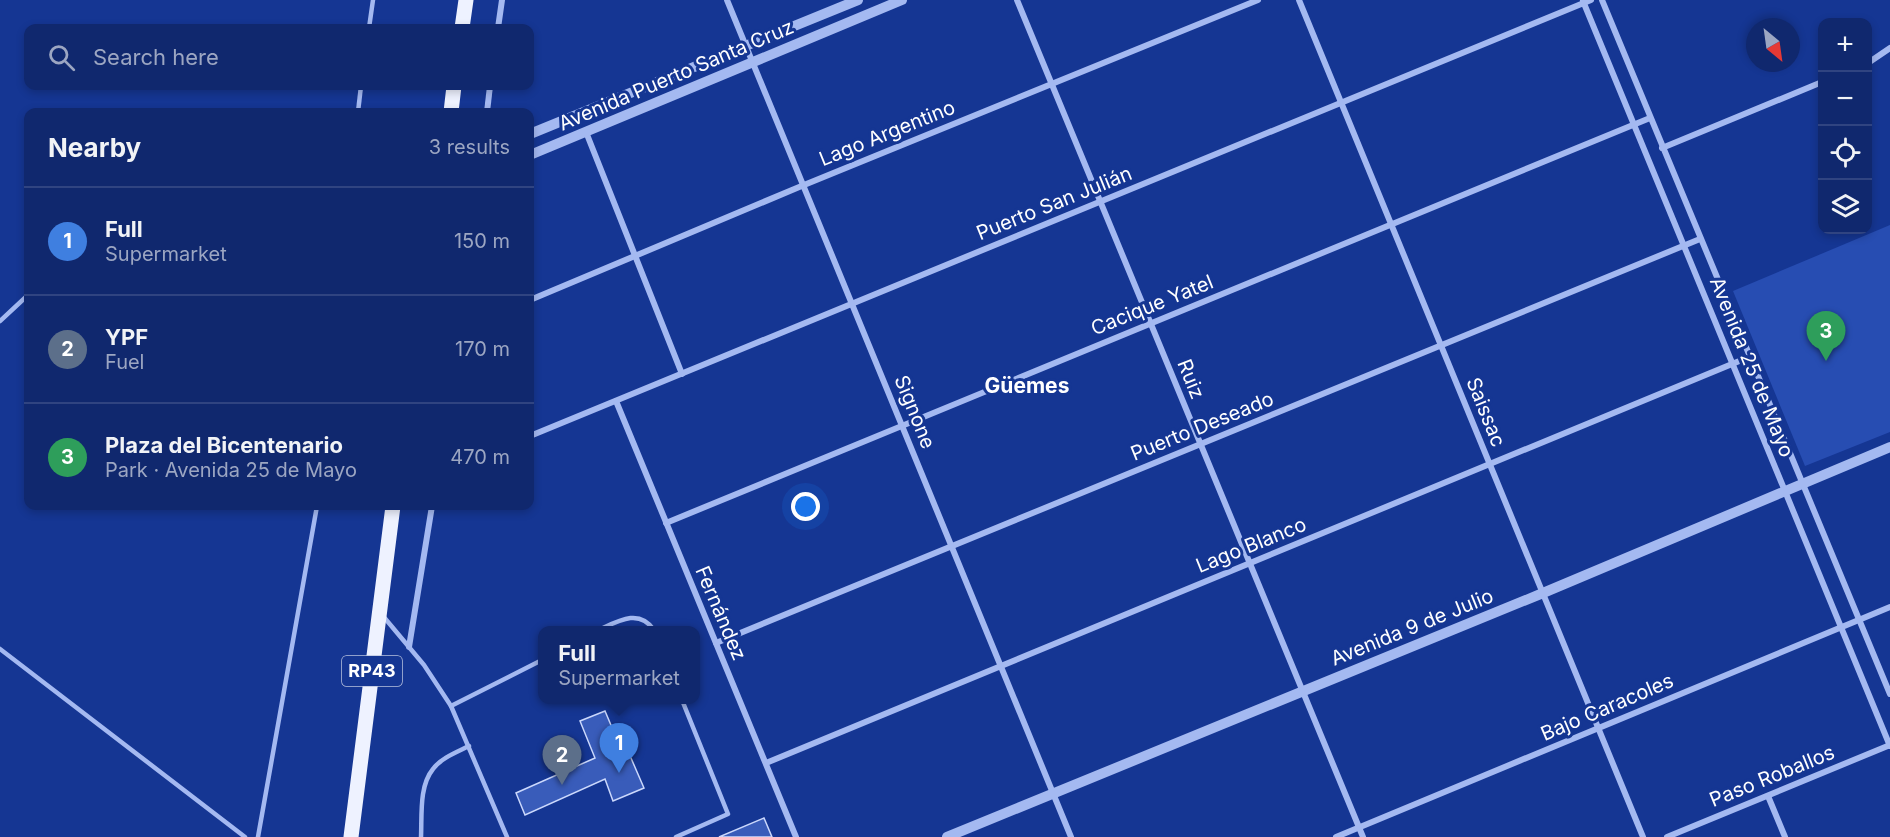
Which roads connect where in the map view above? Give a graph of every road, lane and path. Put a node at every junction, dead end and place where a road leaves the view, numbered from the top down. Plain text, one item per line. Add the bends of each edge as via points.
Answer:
1 (373, 0) edge
2 (466, 0) edge
3 (502, 0) edge
4 (728, 0) edge
5 (858, 0) edge
6 (902, 0) edge
7 (1017, 0) edge
8 (1258, 0) edge
9 (1299, 0) edge
10 (1602, 0) edge
11 (1586, 1) edge
12 (370, 24) edge
13 (463, 24) edge
14 (499, 24) edge
15 (746, 46) junction
16 (1890, 48) edge
17 (1872, 60) edge
18 (753, 62) junction
19 (1053, 84) junction
20 (1818, 84) edge
21 (361, 90) edge
22 (454, 90) edge
23 (490, 90) edge
24 (1340, 103) junction
25 (358, 108) edge
26 (451, 108) edge
27 (487, 108) edge
28 (1650, 118) junction
29 (1634, 125) junction
30 (534, 132) edge
31 (586, 132) junction
32 (1662, 148) junction
33 (534, 153) edge
34 (804, 185) junction
35 (1100, 202) junction
36 (1391, 225) junction
37 (1700, 240) junction
38 (1684, 246) junction
39 (635, 256) junction
40 (534, 298) edge
41 (24, 299) edge
42 (852, 304) junction
43 (0, 321) edge
44 (1150, 324) junction
45 (1441, 346) junction
46 (1749, 357) junction
47 (1733, 364) junction
48 (682, 374) junction
49 (616, 401) junction
50 (902, 425) junction
51 (534, 434) edge
52 (1200, 445) junction
53 (1890, 447) edge
54 (1490, 464) junction
55 (1803, 483) junction
56 (1785, 490) junction
57 (316, 510) edge
58 (393, 510) edge
59 (431, 510) edge
60 (666, 523) junction
61 (952, 546) junction
62 (1249, 564) junction
63 (1543, 593) junction
64 (1890, 607) edge
65 (380, 612) junction
66 (1859, 620) junction
67 (607, 626) edge
68 (651, 626) edge
69 (1841, 627) junction
70 (716, 643) junction
71 (409, 646) junction
72 (0, 649) edge
73 (538, 662) edge
74 (1001, 666) junction
75 (1301, 691) junction
76 (1890, 694) edge
77 (684, 704) edge
78 (451, 706) junction
79 (1598, 729) junction
80 (469, 746) junction
81 (1890, 746) edge
82 (766, 763) junction
83 (1053, 794) junction
84 (1768, 796) junction
85 (1359, 827) junction
86 (245, 837) edge
87 (258, 837) edge
88 (351, 837) edge
89 (421, 837) edge
90 (507, 837) edge
91 (676, 837) edge
92 (796, 837) edge
93 (948, 837) edge
94 (1071, 837) edge
95 (1336, 837) edge
96 (1363, 837) edge
97 (1643, 837) edge
98 (1667, 837) edge
99 (1785, 837) edge

1 - 12 lane
2 - 13 main road
3 - 14 street
4 - 15 street, Signone
5 - 15 street, Avenida Puerto Santa Cruz
6 - 18 street, Avenida Puerto Santa Cruz
7 - 19 street, Ruiz
8 - 19 street, Lago Argentino
9 - 24 street, Saissac
10 - 28 street, Avenida 25 de Mayo
11 - 24 street, Puerto San Julián
11 - 29 street, Avenida 25 de Mayo
15 - 18 street, Signone
15 - 30 street, Avenida Puerto Santa Cruz
16 - 17 street
18 - 31 street, Avenida Puerto Santa Cruz
18 - 34 street, Signone
19 - 34 street, Lago Argentino
19 - 35 street, Ruiz
20 - 32 street
21 - 25 lane
22 - 26 main road
23 - 27 street
24 - 35 street, Puerto San Julián
24 - 36 street, Saissac
28 - 29 street, Cacique Yatel
28 - 32 street, Avenida 25 de Mayo
29 - 36 street, Cacique Yatel
29 - 38 street, Avenida 25 de Mayo
31 - 33 street, Avenida Puerto Santa Cruz
31 - 39 street
32 - 37 street, Avenida 25 de Mayo
34 - 39 street, Lago Argentino
34 - 42 street, Signone
35 - 42 street, Puerto San Julián
35 - 44 street, Ruiz
36 - 44 street, Cacique Yatel
36 - 45 street, Saissac
37 - 38 street, Puerto Deseado
37 - 46 street, Avenida 25 de Mayo
38 - 45 street, Puerto Deseado
38 - 47 street, Avenida 25 de Mayo
39 - 40 street, Lago Argentino
39 - 48 street
41 - 43 lane
42 - 48 street, Puerto San Julián
42 - 50 street, Signone
44 - 50 street, Cacique Yatel
44 - 52 street, Ruiz
45 - 52 street, Puerto Deseado
45 - 54 street, Saissac
46 - 47 street, Lago Blanco
46 - 55 street, Avenida 25 de Mayo
47 - 54 street, Lago Blanco
47 - 56 street, Avenida 25 de Mayo
48 - 49 street, Puerto San Julián
49 - 51 street, Puerto San Julián
49 - 60 street, Fernández
50 - 60 street, Cacique Yatel
50 - 61 street, Signone
52 - 61 street, Puerto Deseado
52 - 62 street, Ruiz
53 - 55 street, Avenida 9 de Julio
54 - 62 street, Lago Blanco
54 - 63 street, Saissac
55 - 56 street, Avenida 9 de Julio
55 - 66 street, Avenida 25 de Mayo
56 - 63 street, Avenida 9 de Julio
56 - 69 street, Avenida 25 de Mayo
57 - 87 lane
58 - 65 main road, RP43
59 - 71 street
60 - 70 street, Fernández
61 - 70 street, Puerto Deseado
61 - 74 street, Signone
62 - 74 street, Lago Blanco
62 - 75 street, Ruiz
63 - 75 street, Avenida 9 de Julio
63 - 79 street, Saissac
64 - 66 street, Bajo Caracoles
65 - 71 lane
65 - 88 main road, RP43
66 - 69 street, Bajo Caracoles
66 - 76 street, Avenida 25 de Mayo
67 - 68 lane via 625,617 638,618
69 - 79 street, Bajo Caracoles
69 - 81 street, Avenida 25 de Mayo
70 - 82 street, Fernández
71 - 78 lane
72 - 86 lane
73 - 78 lane
74 - 82 street, Lago Blanco
74 - 83 street, Signone
75 - 83 street, Avenida 9 de Julio
75 - 85 street, Ruiz
77 - 91 lane via 729,814
78 - 80 lane
79 - 85 street, Bajo Caracoles
79 - 97 street, Saissac
80 - 89 lane via 433,768 424,783
80 - 90 lane
81 - 84 street, Paso Roballos
82 - 92 street, Fernández
83 - 93 street, Avenida 9 de Julio
83 - 94 street, Signone
84 - 98 street, Paso Roballos
84 - 99 street
85 - 95 street, Bajo Caracoles
85 - 96 street, Ruiz

